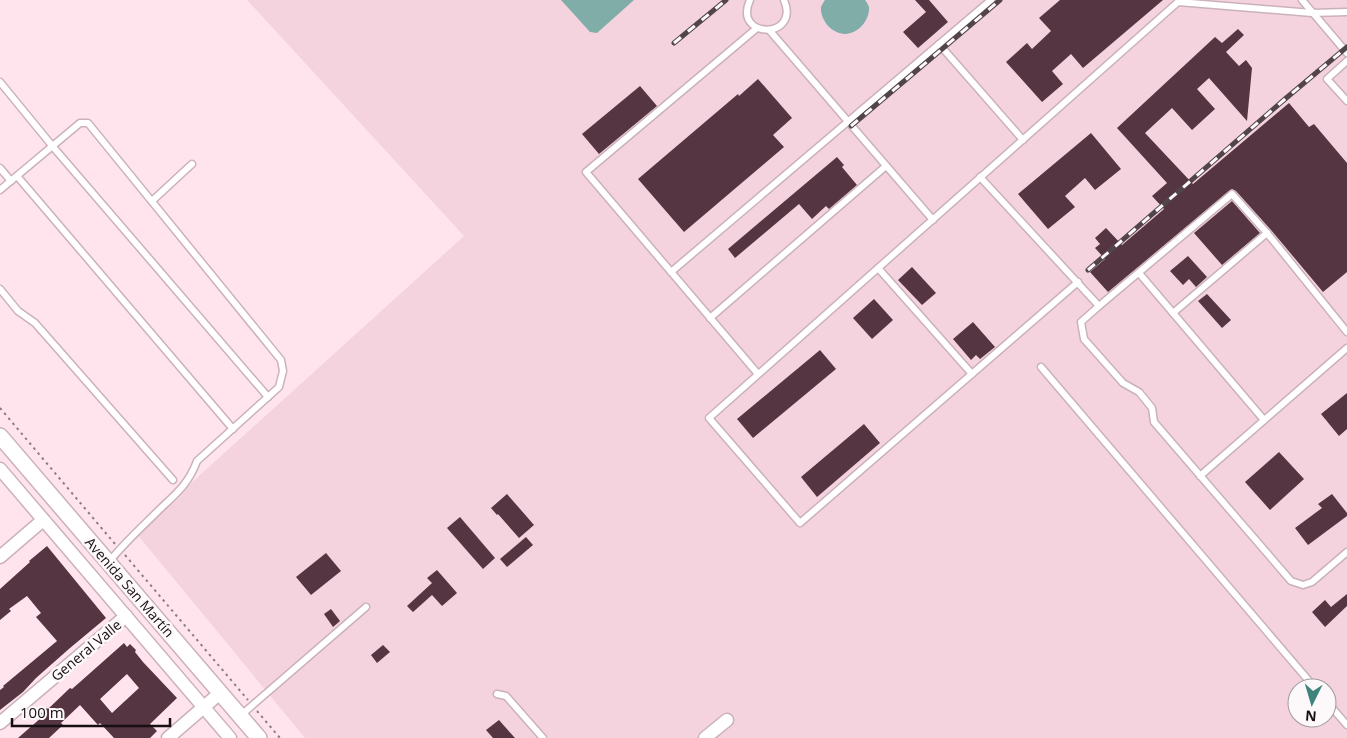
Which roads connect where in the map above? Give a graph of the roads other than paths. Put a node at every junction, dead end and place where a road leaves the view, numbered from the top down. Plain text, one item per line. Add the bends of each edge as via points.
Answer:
1 (750, 0) edge
2 (784, 0) edge
3 (991, 0) edge
4 (1302, 0) edge
5 (1195, 2) edge
6 (1347, 12) edge
7 (1312, 13) junction
8 (757, 28) junction
9 (770, 31) junction
10 (939, 44) junction
11 (1347, 53) edge
12 (1347, 61) edge
13 (0, 82) edge
14 (1347, 101) edge
15 (848, 122) junction
16 (1023, 140) junction
17 (53, 146) junction
18 (192, 164) dead end
19 (886, 166) junction
20 (0, 168) edge
21 (17, 176) junction
22 (980, 178) junction
23 (11, 181) junction
24 (0, 190) edge
25 (152, 200) junction
26 (932, 220) junction
27 (1267, 233) junction
28 (878, 268) junction
29 (671, 272) junction
30 (1139, 273) junction
31 (1078, 282) junction
32 (0, 289) edge
33 (1099, 306) junction
34 (1173, 313) junction
35 (710, 318) junction
36 (1347, 332) edge
37 (1347, 348) edge
38 (1041, 367) dead end
39 (758, 374) junction
40 (972, 374) junction
41 (268, 397) junction
42 (1264, 420) junction
43 (232, 429) junction
44 (0, 436) edge
45 (0, 469) edge
46 (1200, 476) junction
47 (173, 480) dead end
48 (43, 520) junction
49 (1347, 552) edge
50 (0, 557) edge
51 (109, 563) junction
52 (366, 607) dead end
53 (126, 616) junction
54 (1306, 678) edge
55 (220, 693) junction
56 (497, 694) dead end
57 (204, 707) junction
58 (1337, 714) edge
59 (240, 716) junction
60 (727, 720) dead end
61 (0, 723) edge
62 (1347, 725) edge
63 (168, 738) edge
64 (230, 738) edge
65 (259, 738) edge
66 (543, 738) edge
67 (705, 738) edge

1 - 8 lane via 747,12
2 - 9 lane via 787,6 785,19
3 - 10 lane
4 - 7 lane
5 - 7 lane
5 - 16 lane via 1178,2
6 - 7 lane
7 - 11 lane
8 - 9 lane
8 - 29 lane via 586,172
9 - 15 lane
10 - 15 lane
10 - 16 lane
12 - 14 lane via 1327,79
13 - 17 lane
15 - 19 lane
15 - 29 lane
16 - 22 lane
17 - 21 lane
17 - 25 lane via 80,123 88,123
17 - 41 lane
18 - 25 lane
19 - 26 lane
19 - 35 lane
20 - 23 lane
21 - 23 lane
21 - 43 lane
22 - 26 lane
22 - 31 lane
23 - 24 lane
25 - 41 lane via 281,360 282,380
26 - 28 lane
27 - 30 lane via 1232,194
27 - 34 lane
27 - 36 lane
28 - 39 lane
28 - 40 lane
29 - 35 lane
30 - 33 lane
30 - 34 lane
31 - 33 lane
31 - 40 lane
32 - 47 lane via 18,310 35,323
33 - 46 lane via 1081,322 1084,339 1123,383 1139,392 1152,408 1154,422
34 - 42 lane
35 - 39 lane
37 - 42 lane
38 - 54 lane
39 - 40 lane via 709,418 800,523
41 - 43 lane
42 - 46 lane
43 - 51 lane via 197,461 185,485
44 - 51 street, Avenida San Martín
45 - 48 street, Avenida San Martín
46 - 49 lane via 1291,581 1303,585 1312,582
48 - 50 street
48 - 53 street, Avenida San Martín
51 - 55 street, Avenida San Martín
52 - 59 lane
53 - 57 street, Avenida San Martín
53 - 61 street, General Valle
55 - 57 street
55 - 59 street, Avenida San Martín
56 - 66 lane via 506,696
57 - 63 street
57 - 64 street, Avenida San Martín
58 - 62 lane
59 - 65 street, Avenida San Martín
60 - 67 street

